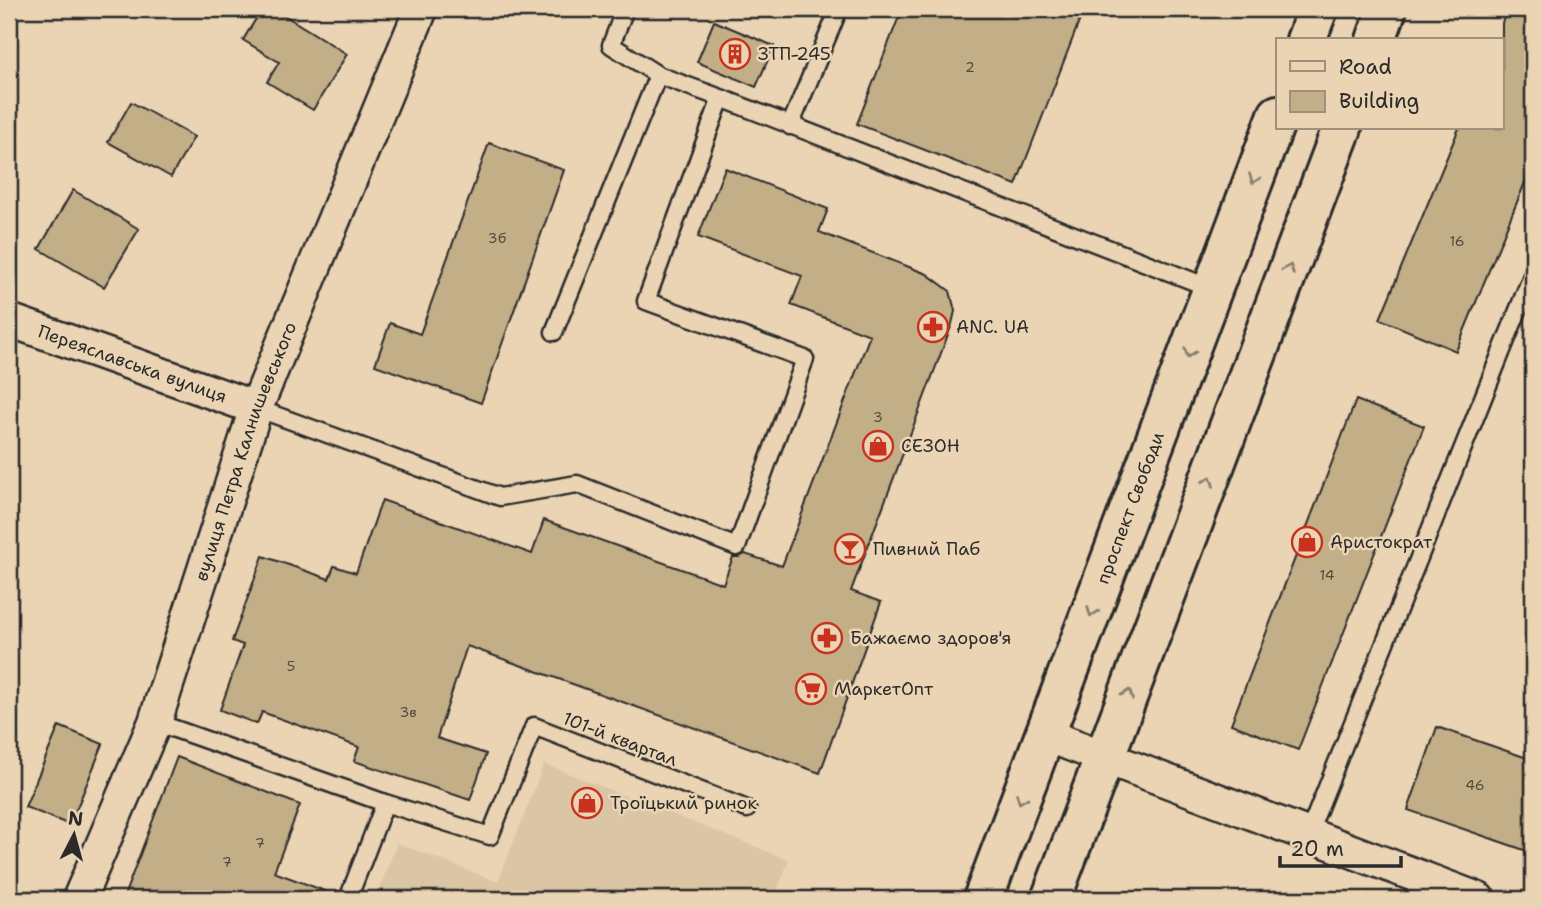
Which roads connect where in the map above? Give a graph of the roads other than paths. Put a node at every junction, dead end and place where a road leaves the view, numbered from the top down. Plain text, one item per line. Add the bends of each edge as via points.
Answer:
1 (421, 9) edge
2 (625, 9) edge
3 (839, 9) edge
4 (1318, 9) edge
5 (1387, 9) edge
6 (1307, 38) edge
7 (1377, 38) edge
8 (658, 75) junction
9 (721, 98) junction
10 (1276, 120) edge
11 (790, 126) junction
12 (1341, 130) edge
13 (1533, 273) edge
14 (1213, 289) junction
15 (9, 320) edge
16 (554, 332) dead end
17 (256, 408) junction
18 (155, 722) junction
19 (1046, 735) junction
20 (1104, 758) junction
21 (385, 803) junction
22 (747, 808) dead end
23 (1308, 835) junction
24 (79, 899) edge
25 (348, 899) edge
26 (983, 899) edge
27 (1051, 899) edge
28 (1478, 899) edge

1 - 17 street, вулиця Петра Калнишевського
2 - 8 lane via 611,45
3 - 11 lane
4 - 6 highway
5 - 7 highway
8 - 9 lane
8 - 16 lane
9 - 11 lane
9 - 17 lane via 646,301 805,359 737,547 577,485 499,497
10 -> 14 highway, проспект Свободи
11 - 14 lane
20 -> 12 highway
13 - 23 lane
14 -> 19 highway, проспект Свободи
15 - 17 street, Переяславська вулиця
17 - 18 street, вулиця Петра Калнишевського
18 - 21 lane
18 - 24 street, вулиця Петра Калнишевського
19 - 20 street
19 -> 26 highway, проспект Свободи
20 - 23 street
20 - 27 highway
21 - 22 lane, 101-й квартал via 489,836 534,726
21 - 25 lane
23 - 28 street

